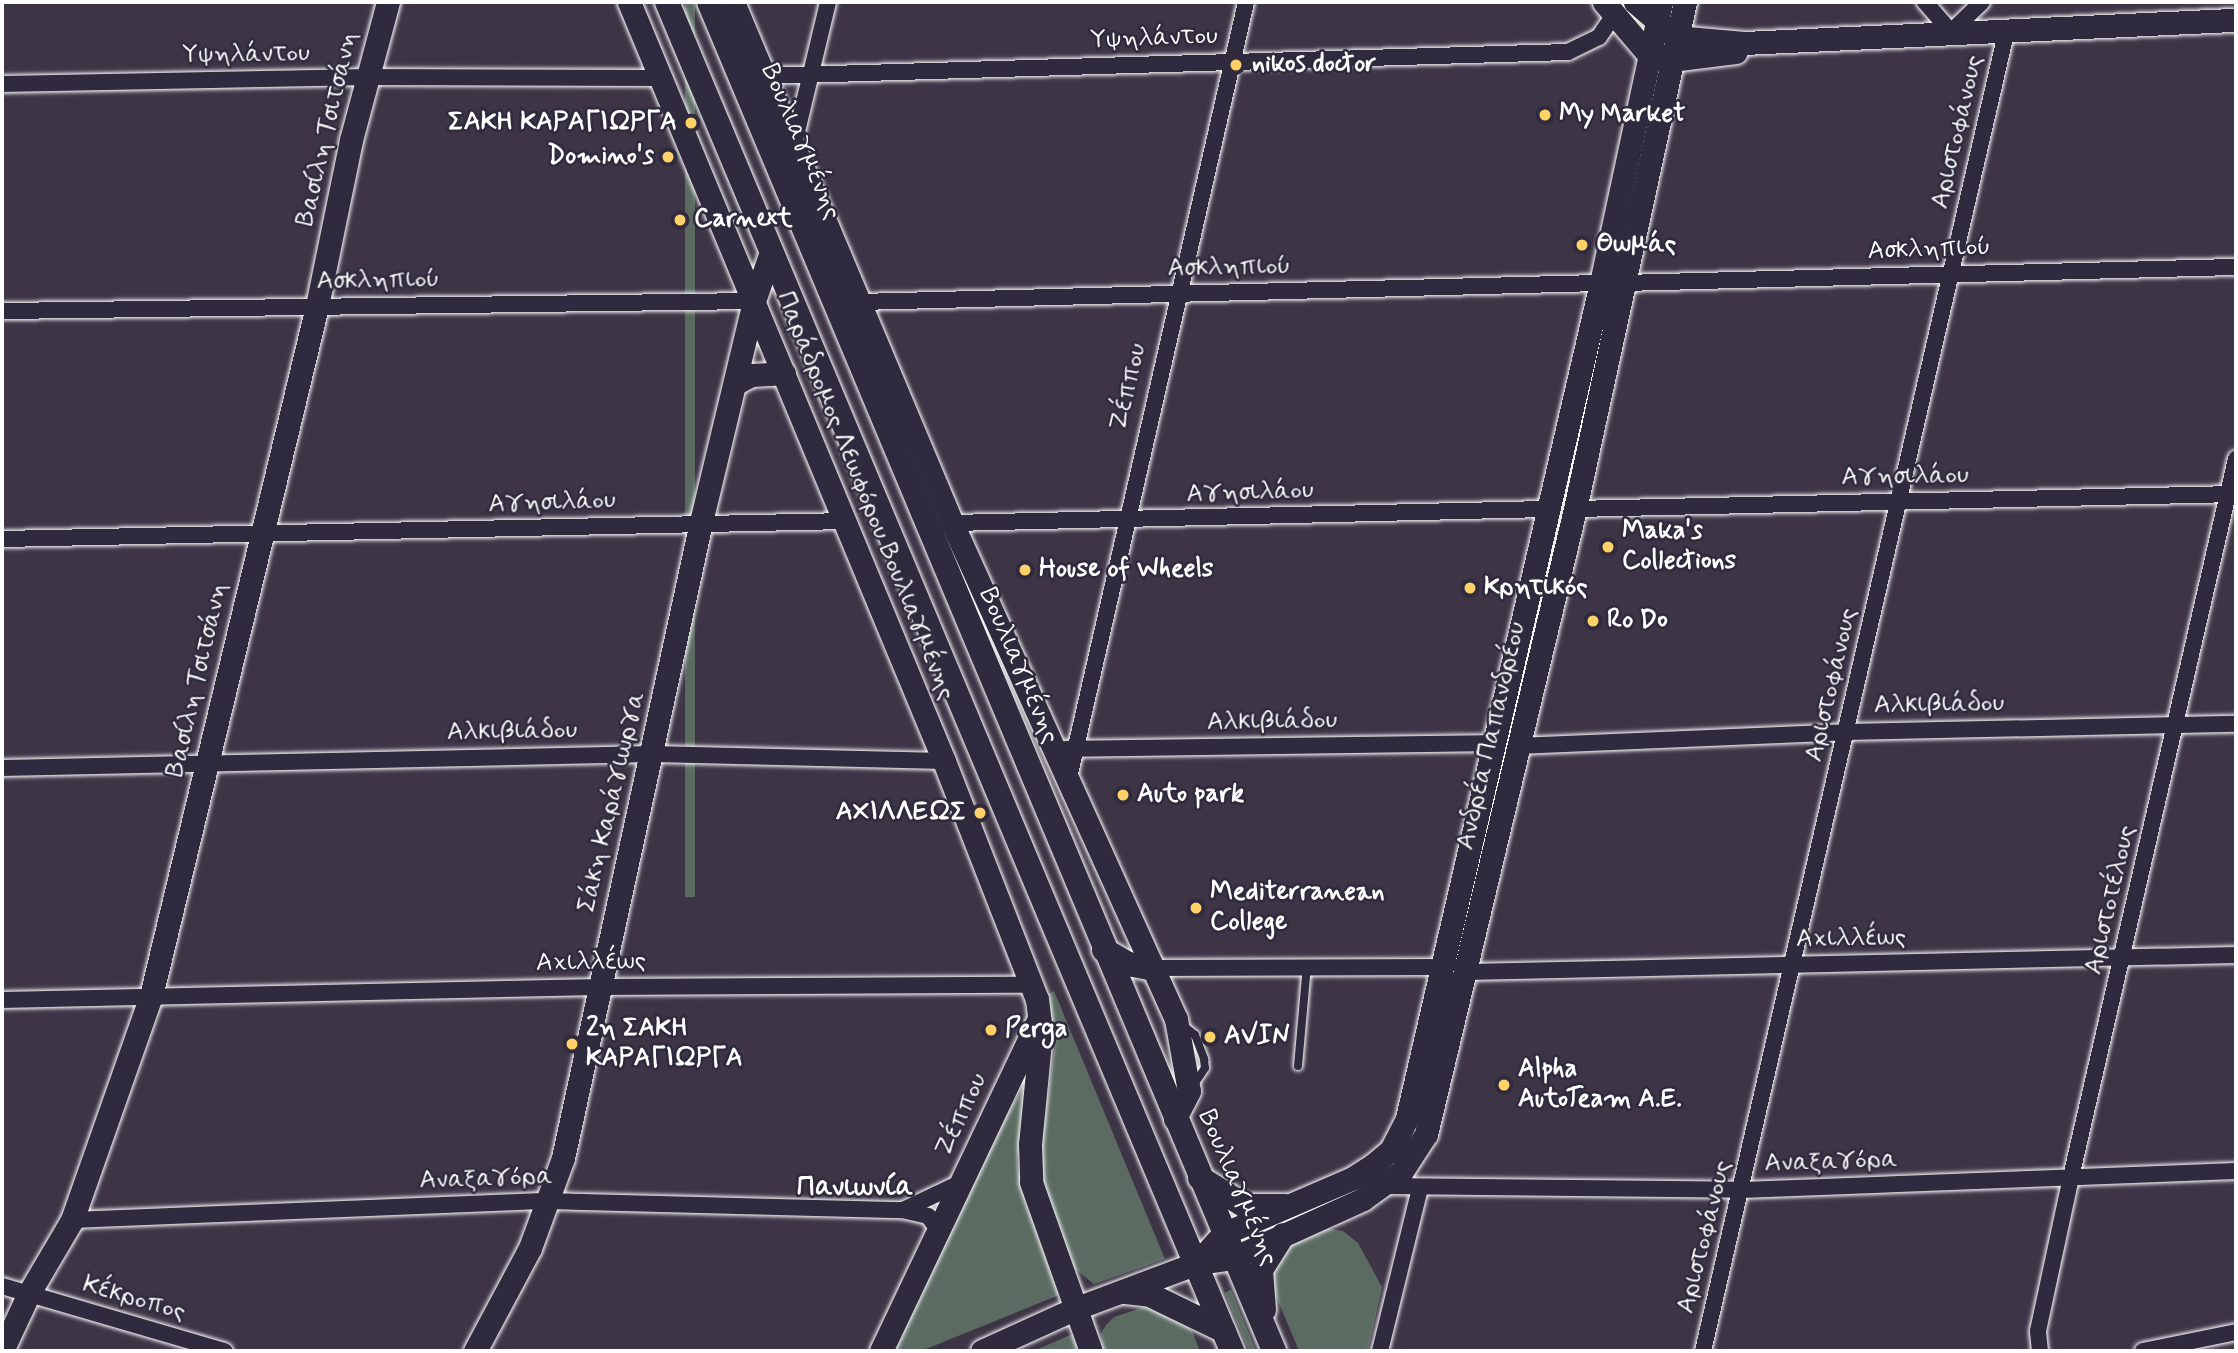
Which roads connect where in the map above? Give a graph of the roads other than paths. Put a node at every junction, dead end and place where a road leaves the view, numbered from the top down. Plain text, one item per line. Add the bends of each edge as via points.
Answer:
1 (388, 2) edge
2 (629, 2) edge
3 (667, 2) edge
4 (709, 2) edge
5 (733, 2) edge
6 (828, 2) edge
7 (1246, 2) edge
8 (1635, 2) edge
9 (1685, 2) edge
10 (1925, 2) edge
11 (1982, 2) edge
12 (1609, 8) edge
13 (1658, 13) edge
14 (2236, 20) edge
15 (2007, 29) junction
16 (1951, 32) junction
17 (1676, 37) junction
18 (1778, 40) junction
19 (1660, 58) junction
20 (1233, 61) junction
21 (368, 76) junction
22 (764, 76) junction
23 (812, 76) junction
24 (659, 78) junction
25 (2, 84) edge
26 (794, 144) junction
27 (771, 252) junction
28 (2236, 267) edge
29 (1951, 273) junction
30 (1612, 283) junction
31 (1179, 294) junction
32 (754, 301) junction
33 (859, 302) junction
34 (317, 306) junction
35 (2, 312) edge
36 (784, 373) junction
37 (736, 383) junction
38 (2236, 459) edge
39 (2232, 494) edge
40 (1899, 501) junction
41 (1548, 509) junction
42 (1575, 509) junction
43 (846, 521) junction
44 (1128, 521) junction
45 (701, 523) junction
46 (953, 523) junction
47 (261, 536) junction
48 (2, 539) edge
49 (2236, 724) edge
50 (2176, 725) junction
51 (1846, 732) junction
52 (1492, 743) junction
53 (1517, 746) junction
54 (1064, 749) junction
55 (653, 754) junction
56 (944, 761) junction
57 (207, 763) junction
58 (2, 768) edge
59 (1104, 950) junction
60 (2236, 955) edge
61 (2124, 957) junction
62 (1793, 965) junction
63 (1307, 966) junction
64 (1149, 968) junction
65 (1456, 970) junction
66 (1032, 985) junction
67 (599, 987) junction
68 (151, 996) junction
69 (2, 1000) edge
70 (1040, 1016) junction
71 (1298, 1066) dead end
72 (1175, 1119) junction
73 (2236, 1171) edge
74 (1199, 1177) junction
75 (2071, 1177) junction
76 (962, 1182) junction
77 (1385, 1186) junction
78 (1420, 1188) junction
79 (1742, 1190) junction
80 (549, 1201) junction
81 (1284, 1206) junction
82 (902, 1210) junction
83 (72, 1220) junction
84 (940, 1232) junction
85 (1223, 1234) junction
86 (1283, 1236) junction
87 (1233, 1258) junction
88 (1197, 1263) junction
89 (2, 1286) edge
90 (1126, 1292) junction
91 (29, 1293) junction
92 (1074, 1309) junction
93 (2236, 1332) edge
94 (1228, 1341) edge
95 (2, 1351) edge
96 (225, 1351) edge
97 (475, 1351) edge
98 (881, 1351) edge
99 (987, 1351) edge
100 (1091, 1351) edge
101 (1274, 1351) edge
102 (1380, 1351) edge
103 (1703, 1351) edge
104 (2040, 1351) edge
105 (2143, 1351) edge

1 - 21 street, Βασίλη Τσιτσάνη
2 - 24 street, Παράδρομος Λεωφόρου Βουλιαγμένης
3 - 27 main road
4 - 59 main road, Βουλιαγμένης
5 - 22 street
6 - 23 street
7 - 20 street, Ζέππου
8 - 13 street
9 - 17 street, Ανδρέα Παπανδρέου
10 - 16 street
11 - 16 street
12 - 19 street
12 - 20 street, Υψηλάντου via 1599,37 1568,52
13 - 17 street
13 - 19 street, Ανδρέα Παπανδρέου
14 - 15 street
15 - 16 street
15 - 29 street, Αριστοφάνους
16 - 18 street
17 - 18 street via 1744,43
17 - 19 street, Ανδρέα Παπανδρέου
18 - 19 street via 1725,54
19 - 30 street, Ανδρέα Παπανδρέου
20 - 23 street, Υψηλάντου
20 - 31 street, Ζέππου
21 - 24 street, Υψηλάντου
21 - 25 street, Υψηλάντου
21 - 34 street, Βασίλη Τσιτσάνη
22 - 23 street, Υψηλάντου
22 - 26 street
23 - 26 street
24 - 32 street, Παράδρομος Λεωφόρου Βουλιαγμένης
26 - 33 street
27 - 32 street, Σάκη Καράγιωργα
27 - 88 main road
28 - 29 street, Ασκληπιού
29 - 30 street, Ασκληπιού
29 - 40 street, Αριστοφάνους
30 - 31 street, Ασκληπιού
30 - 41 street, Ανδρέα Παπανδρέου
30 - 42 street, Ανδρέα Παπανδρέου
31 - 33 street, Ασκληπιού
31 - 44 street, Ζέππου
32 - 34 street, Ασκληπιού
32 - 36 street, Παράδρομος Λεωφόρου Βουλιαγμένης
32 - 37 street, Σάκη Καράγιωργα
33 - 46 street
34 - 35 street, Ασκληπιού
34 - 47 street, Βασίλη Τσιτσάνη
36 - 37 street via 751,374
36 - 43 street, Παράδρομος Λεωφόρου Βουλιαγμένης
37 - 45 street, Σάκη Καράγιωργα
38 - 39 street, Αριστοτέλους
39 - 40 street, Αγησιλάου
39 - 50 street, Αριστοτέλους
40 - 42 street, Αγησιλάου
40 - 51 street, Αριστοφάνους
41 - 44 street, Αγησιλάου
41 - 52 street, Ανδρέα Παπανδρέου
42 - 53 street, Ανδρέα Παπανδρέου
43 - 45 street, Αγησιλάου
43 - 56 street, Παράδρομος Λεωφόρου Βουλιαγμένης
44 - 46 street, Αγησιλάου
44 - 54 street, Ζέππου
45 - 47 street, Αγησιλάου
45 - 55 street, Σάκη Καράγιωργα
46 - 54 street
47 - 48 street, Αγησιλάου
47 - 57 street, Βασίλη Τσιτσάνη
49 - 50 street, Αλκιβιάδου
50 - 51 street, Αλκιβιάδου
50 - 61 street, Αριστοτέλους
51 - 53 street, Αλκιβιάδου
51 - 62 street, Αριστοφάνους
52 - 54 street, Αλκιβιάδου
52 - 65 street, Ανδρέα Παπανδρέου
53 - 65 street, Ανδρέα Παπανδρέου
54 - 64 street via 1068,784
55 - 56 street, Αλκιβιάδου
55 - 57 street, Αλκιβιάδου
55 - 67 street, Σάκη Καράγιωργα
56 - 66 street, Παράδρομος Λεωφόρου Βουλιαγμένης
57 - 58 street, Αλκιβιάδου
57 - 68 street, Βασίλη Τσιτσάνη
59 - 64 main road via 1128,964
59 - 72 main road, Βουλιαγμένης
60 - 61 street, Αχιλλέως
61 - 62 street, Αχιλλέως
61 - 75 street, Αριστοτέλους
62 - 65 street, Αχιλλέως
62 - 79 street, Αριστοφάνους
63 - 64 street, Αχιλλέως
63 - 65 street, Αχιλλέως
63 - 71 lane
64 - 72 street via 1176,1019 1189,1091
65 - 77 street, Ανδρέα Παπανδρέου via 1426,1134 1402,1171
65 - 81 street, Ανδρέα Παπανδρέου via 1408,1118 1391,1150 1353,1178
66 - 67 street, Αχιλλέως
66 - 70 street, Παράδρομος Λεωφόρου Βουλιαγμένης
67 - 68 street, Αχιλλέως
67 - 80 street, Σάκη Καράγιωργα
68 - 69 street, Αχιλλέως
68 - 83 street, Βασίλη Τσιτσάνη
70 - 76 street, Ζέππου
70 - 92 street, Παράδρομος Λεωφόρου Βουλιαγμένης via 1031,1182
72 - 74 main road, Βουλιαγμένης
73 - 75 street, Αναξαγόρα
74 - 81 main road via 1245,1206
74 - 85 main road, Βουλιαγμένης
75 - 79 street, Αναξαγόρα
75 - 104 street, Αριστοτέλους via 2038,1331
76 - 82 street, Αναξαγόρα
76 - 84 street, Ζέππου
77 - 78 street, Αναξαγόρα
77 - 86 street, Ανδρέα Παπανδρέου
78 - 79 street, Αναξαγόρα
78 - 102 street
79 - 103 street, Αριστοφάνους
80 - 82 street, Αναξαγόρα
80 - 83 street, Αναξαγόρα
80 - 97 street, Σάκη Καράγιωργα
81 - 85 street, Ανδρέα Παπανδρέου
82 - 84 street, Αναξαγόρα via 928,1216
83 - 91 street, Βασίλη Τσιτσάνη
84 - 98 street, Ζέππου
85 - 87 main road, Βουλιαγμένης
85 - 88 street, Ανδρέα Παπανδρέου
86 - 87 street, Ανδρέα Παπανδρέου
86 - 101 main road via 1268,1253 1260,1282
87 - 88 street, Ανδρέα Παπανδρέου
87 - 101 main road, Βουλιαγμένης
88 - 90 street, Ανδρέα Παπανδρέου
88 - 94 main road
89 - 91 street, Κέκροπος
90 - 92 street, Ανδρέα Παπανδρέου
90 - 94 main road via 1150,1295
91 - 95 street, Βασίλη Τσιτσάνη
91 - 96 street, Κέκροπος
92 - 99 street, Ανδρέα Παπανδρέου
92 - 100 street, Παράδρομος Λεωφόρου Βουλιαγμένης
93 - 105 street

